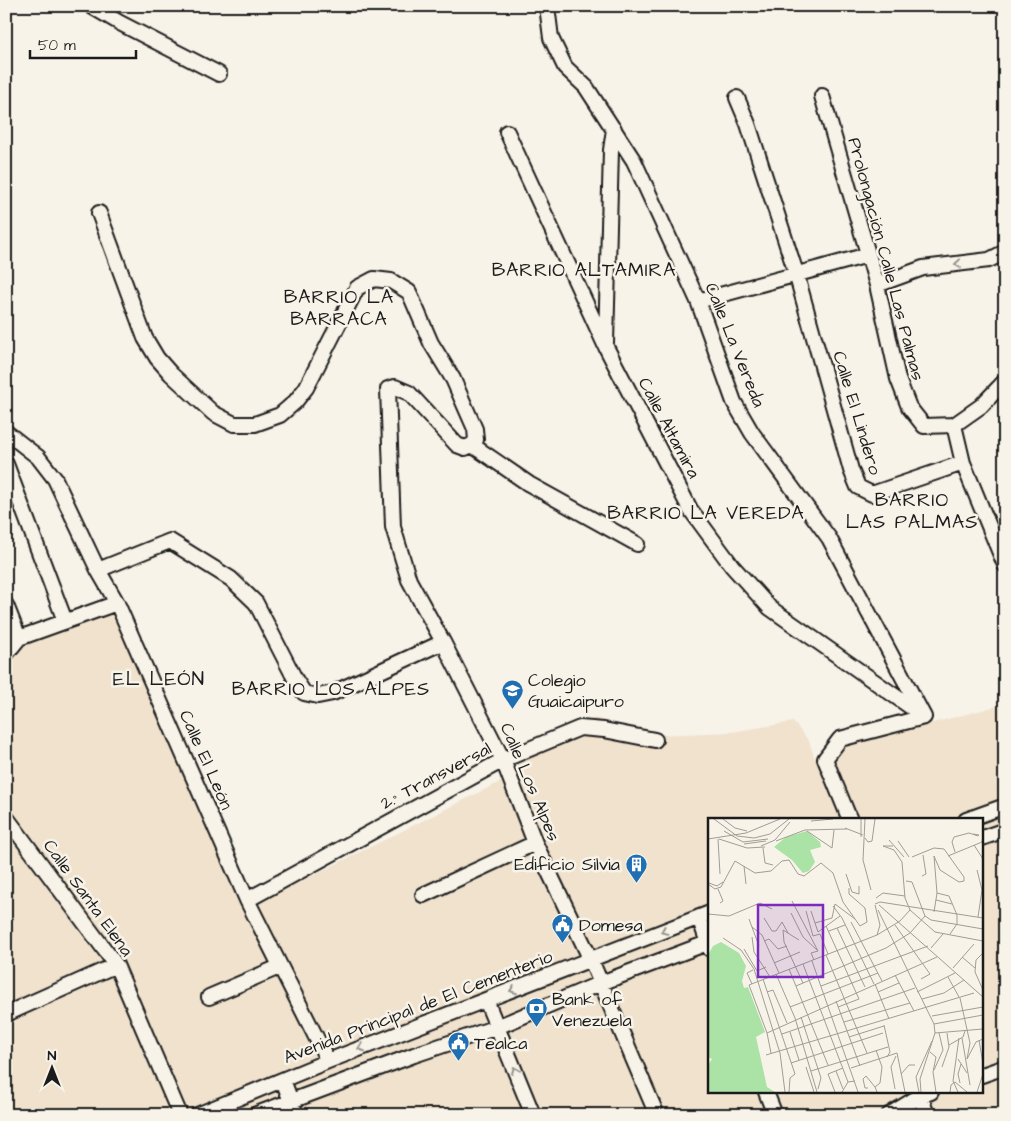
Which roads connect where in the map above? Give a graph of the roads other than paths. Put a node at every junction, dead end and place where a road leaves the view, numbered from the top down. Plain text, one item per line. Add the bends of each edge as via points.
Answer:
1 (91, 6) edge
2 (547, 6) edge
3 (219, 74) dead end
4 (822, 96) dead end
5 (737, 98) dead end
6 (614, 129) junction
7 (507, 132) dead end
8 (98, 213) dead end
9 (1005, 252) edge
10 (868, 255) junction
11 (796, 273) junction
12 (878, 285) junction
13 (698, 301) junction
14 (606, 347) junction
15 (1005, 381) edge
16 (954, 426) junction
17 (6, 432) edge
18 (472, 445) junction
19 (963, 463) junction
20 (6, 464) edge
21 (637, 544) dead end
22 (1005, 565) edge
23 (98, 570) junction
24 (117, 603) junction
25 (6, 605) edge
26 (65, 621) junction
27 (19, 638) junction
28 (443, 642) junction
29 (6, 654) edge
30 (924, 717) junction
31 (655, 740) dead end
32 (503, 760) junction
33 (1005, 806) edge
34 (6, 817) edge
35 (849, 818) edge
36 (972, 818) edge
37 (1005, 830) edge
38 (984, 837) edge
39 (535, 843) junction
40 (423, 895) dead end
41 (247, 900) junction
42 (704, 915) edge
43 (708, 939) edge
44 (708, 945) edge
45 (591, 960) junction
46 (116, 964) junction
47 (279, 967) junction
48 (601, 983) junction
49 (210, 997) dead end
50 (486, 1000) junction
51 (6, 1014) edge
52 (497, 1027) junction
53 (328, 1062) junction
54 (1005, 1067) edge
55 (984, 1073) edge
56 (283, 1080) junction
57 (767, 1094) edge
58 (921, 1094) edge
59 (923, 1094) edge
60 (294, 1108) edge
61 (180, 1115) edge
62 (197, 1115) edge
63 (254, 1115) edge
64 (533, 1115) edge
65 (657, 1115) edge
66 (774, 1115) edge
67 (889, 1115) edge
68 (927, 1115) edge

1 - 3 street
2 - 6 street, Calle La Vereda via 551,38 565,67 586,87
4 - 10 street, Prolongación Calle Las Palmas
5 - 11 street, Calle El Lindero
6 - 13 street, Calle La Vereda via 634,161
6 - 14 street
7 - 14 street, Calle Altamira
8 - 18 street via 145,338 171,374 213,413 234,424 256,424 280,415 306,388 357,288 374,279 391,281 409,292 431,343 453,378 475,429 476,440
9 -> 12 street via 989,260 923,268
10 - 11 street
10 - 12 street, Prolongación Calle Las Palmas
11 - 13 street
11 - 19 street, Calle El Lindero via 858,486 872,494
12 - 16 street, Prolongación Calle Las Palmas via 898,380 909,407 924,426
13 - 30 street, Calle La Vereda via 734,402 752,434 829,538
14 - 30 street, Calle Altamira via 690,509 732,566 770,608
15 - 16 street via 981,406
16 - 19 street
17 - 23 street, Calle El León via 38,457 55,479
18 - 21 street via 529,484
18 - 28 street, Calle Los Alpes via 465,448 457,445 409,393 395,387 388,389 392,527 409,580
19 - 22 street
20 - 26 street
23 - 24 street, Calle El León
23 - 28 street via 170,541 231,579 256,603 304,693 318,696 333,693
24 - 26 street
24 - 41 street, Calle El León
25 - 27 street
26 - 27 street
27 - 29 street
28 - 32 street, Calle Los Alpes
30 - 35 street via 840,738 825,759
31 - 32 street, 2.° Transversal via 580,728
32 - 39 street, Calle Los Alpes
32 - 41 street, 2.° Transversal
33 - 36 street
34 - 46 street, Calle Santa Elena
37 - 38 street
39 - 40 street
39 - 45 street, Calle Los Alpes
41 - 47 street, Calle El León
42 - 43 street
42 -> 45 street, Avenida Principal de El Cementerio
44 - 48 street
45 - 48 street, Calle Los Alpes
45 -> 50 street, Avenida Principal de El Cementerio
46 - 51 street
46 - 61 street, Calle Santa Elena
47 - 49 street
47 - 53 street, Calle El León
48 - 52 street
48 - 65 street, Calle Los Alpes
50 - 52 street
50 -> 53 street, Avenida Principal de El Cementerio
52 - 60 street via 414,1055
64 -> 52 street
53 - 56 street, Avenida Principal de El Cementerio
54 - 55 street
56 - 60 street
56 - 62 street, Avenida Principal de El Cementerio
57 - 66 street
58 - 67 street
59 - 68 street
60 - 63 street

